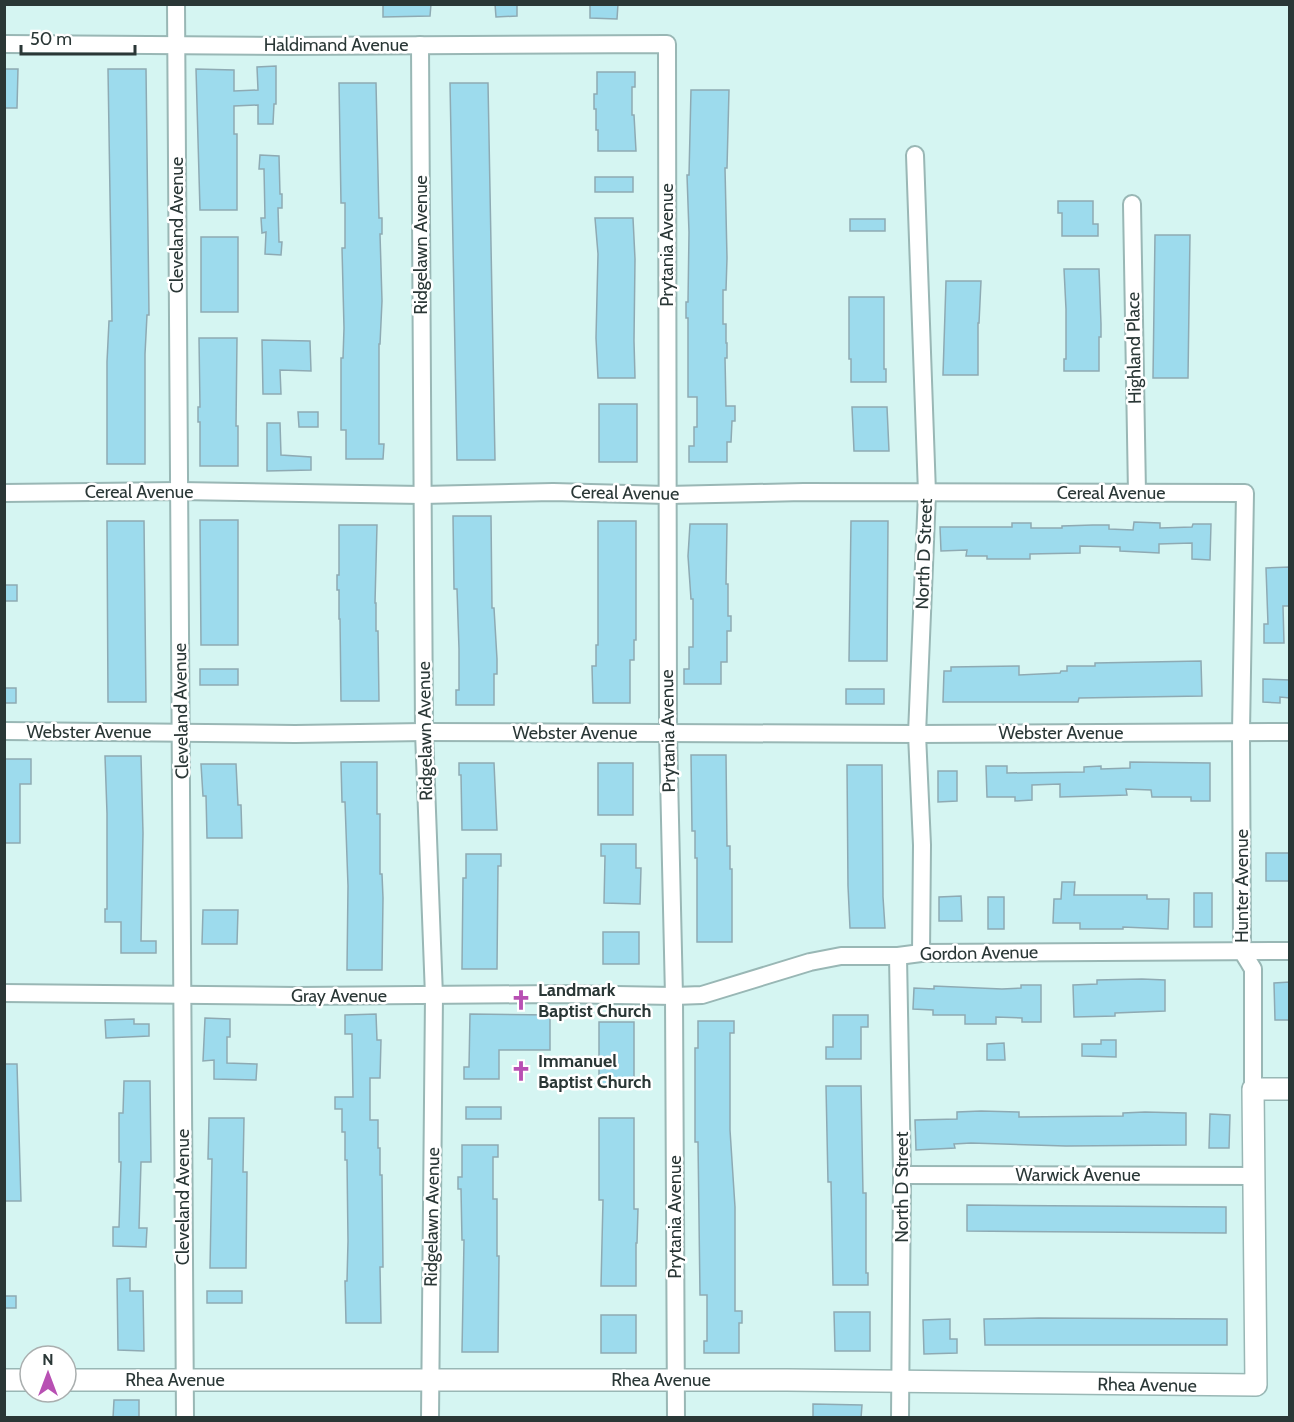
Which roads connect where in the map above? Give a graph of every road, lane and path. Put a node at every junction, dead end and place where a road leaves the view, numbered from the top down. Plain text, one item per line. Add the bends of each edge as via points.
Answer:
1 (176, 4) edge
2 (4, 44) edge
3 (176, 44) junction
4 (667, 44) joint
5 (420, 45) junction
6 (915, 155) dead end
7 (1132, 204) dead end
8 (178, 491) junction
9 (4, 493) edge
10 (927, 493) junction
11 (1137, 493) junction
12 (1245, 493) joint
13 (422, 495) junction
14 (667, 495) junction
15 (4, 731) edge
16 (424, 732) junction
17 (668, 732) junction
18 (1241, 732) junction
19 (1290, 732) edge
20 (181, 733) junction
21 (917, 734) junction
22 (1242, 951) junction
23 (1290, 951) edge
24 (921, 953) junction
25 (898, 956) junction
26 (4, 993) edge
27 (182, 994) junction
28 (434, 996) junction
29 (674, 996) junction
30 (1253, 1089) junction
31 (1290, 1089) edge
32 (902, 1174) junction
33 (1253, 1176) junction
34 (675, 1379) junction
35 (78, 1380) edge
36 (184, 1380) junction
37 (430, 1381) junction
38 (899, 1381) junction
39 (1256, 1385) joint
40 (184, 1418) edge
41 (430, 1418) edge
42 (676, 1418) edge
43 (900, 1418) edge

1 - 3 street, Cleveland Avenue
2 - 3 street, Haldimand Avenue
3 - 5 street, Haldimand Avenue
3 - 8 street, Cleveland Avenue
4 - 5 street, Haldimand Avenue
4 - 14 street, Prytania Avenue
5 - 13 street, Ridgelawn Avenue
6 - 10 street, North D Street
7 - 11 street, Highland Place
8 - 9 street, Cereal Avenue
8 - 13 street, Cereal Avenue
8 - 20 street, Cleveland Avenue
10 - 11 street, Cereal Avenue
10 - 14 street, Cereal Avenue
10 - 21 street, North D Street
11 - 12 street, Cereal Avenue
12 - 18 street, Hunter Avenue
13 - 14 street, Cereal Avenue
13 - 16 street, Ridgelawn Avenue
14 - 17 street, Prytania Avenue
15 - 20 street, Webster Avenue
16 - 17 street, Webster Avenue
16 - 20 street, Webster Avenue
16 - 28 street, Ridgelawn Avenue
17 - 21 street, Webster Avenue
17 - 29 street, Prytania Avenue
18 - 19 street, Webster Avenue
18 - 21 street, Webster Avenue
18 - 22 street, Hunter Avenue
20 - 27 street, Cleveland Avenue
21 - 24 street, North D Street
22 - 23 street, Gordon Avenue
22 - 24 street, Gordon Avenue
22 - 30 street, Hunter Avenue via 1253,969
24 - 25 street, Gordon Avenue
25 - 29 street, Gordon Avenue via 841,956 702,995
25 - 32 street, North D Street
26 - 27 street, Gray Avenue
27 - 28 street, Gray Avenue
27 - 36 street, Cleveland Avenue
28 - 29 street, Gray Avenue
28 - 37 street, Ridgelawn Avenue
29 - 34 street, Prytania Avenue
30 - 31 street
30 - 33 street, Hunter Avenue
32 - 33 street, Warwick Avenue
32 - 38 street, North D Street
33 - 39 street, Hunter Avenue
34 - 37 street, Rhea Avenue
34 - 38 street, Rhea Avenue
34 - 42 street, Prytania Avenue
35 - 36 street, Rhea Avenue
36 - 37 street, Rhea Avenue
36 - 40 street, Cleveland Avenue
37 - 41 street, Ridgelawn Avenue
38 - 39 street, Rhea Avenue
38 - 43 street, North D Street

